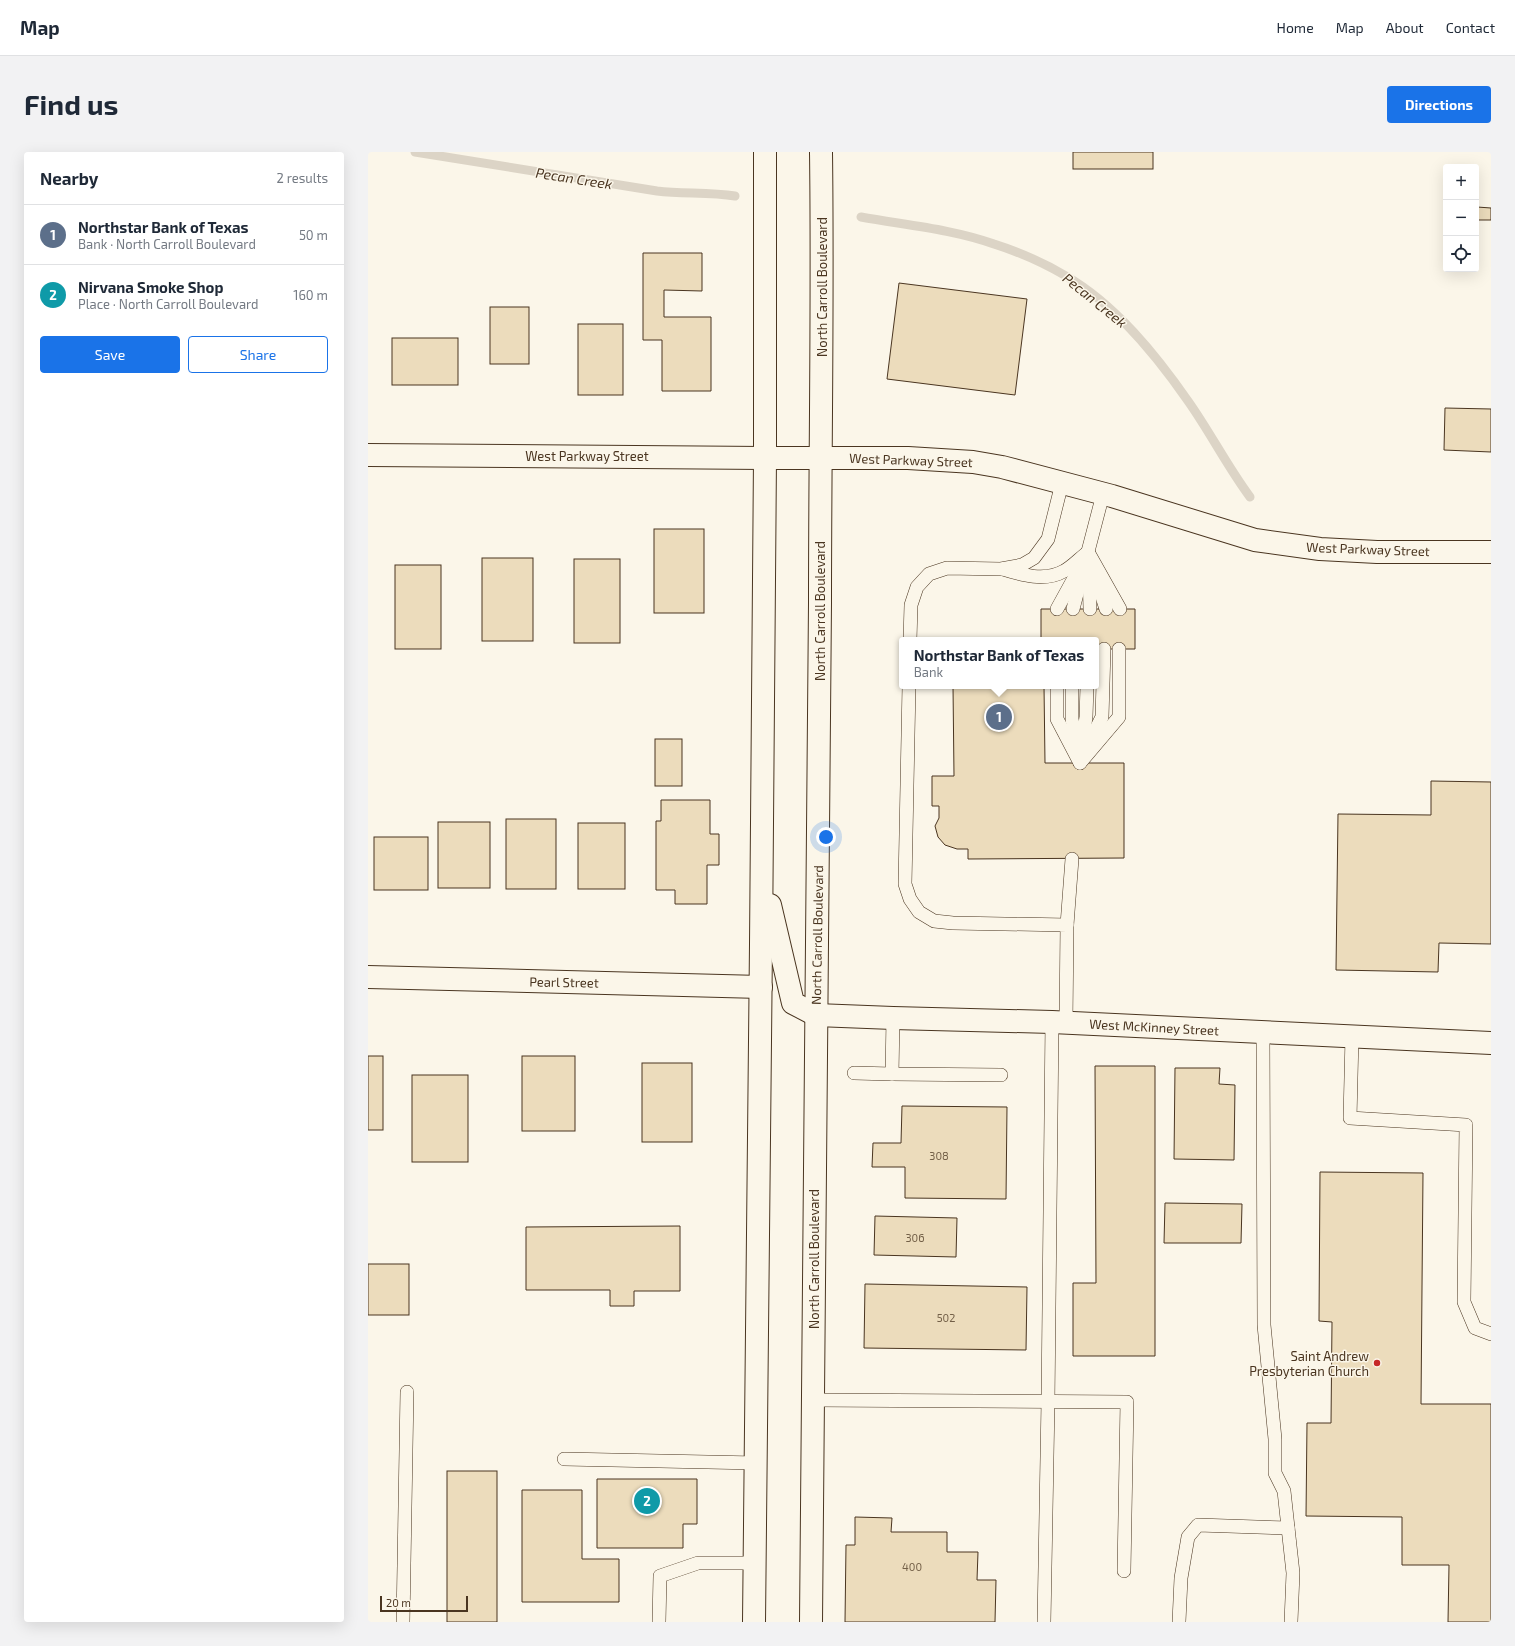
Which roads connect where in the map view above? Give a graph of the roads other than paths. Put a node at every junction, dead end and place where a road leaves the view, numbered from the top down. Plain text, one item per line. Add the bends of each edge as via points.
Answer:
1 (765, 152) edge
2 (821, 152) edge
3 (368, 455) edge
4 (765, 458) junction
5 (821, 458) junction
6 (1062, 483) junction
7 (1103, 494) junction
8 (1088, 552) junction
9 (1491, 552) edge
10 (1001, 569) junction
11 (1057, 609) dead end
12 (1073, 609) dead end
13 (1090, 609) dead end
14 (1106, 609) dead end
15 (1120, 609) dead end
16 (910, 637) edge
17 (1104, 649) dead end
18 (1119, 649) dead end
19 (909, 689) edge
20 (1057, 689) edge
21 (1072, 689) edge
22 (1087, 689) edge
23 (1080, 763) junction
24 (1072, 859) dead end
25 (762, 870) junction
26 (1067, 925) junction
27 (368, 977) edge
28 (761, 987) junction
29 (816, 1015) junction
30 (893, 1018) junction
31 (1059, 1022) junction
32 (1263, 1032) junction
33 (1352, 1037) junction
34 (1491, 1043) edge
35 (854, 1073) dead end
36 (892, 1074) junction
37 (1001, 1075) dead end
38 (1491, 1334) edge
39 (407, 1392) dead end
40 (813, 1400) junction
41 (1048, 1402) junction
42 (564, 1459) dead end
43 (756, 1463) junction
44 (1288, 1528) junction
45 (755, 1563) junction
46 (1124, 1570) dead end
47 (403, 1622) edge
48 (659, 1622) edge
49 (754, 1622) edge
50 (811, 1622) edge
51 (1044, 1622) edge
52 (1179, 1622) edge
53 (1291, 1622) edge

1 - 4 main road
2 - 5 main road, North Carroll Boulevard
3 - 4 main road, West Parkway Street
4 - 5 main road, West Parkway Street
4 - 25 main road
5 - 6 main road, West Parkway Street via 908,458 973,462
5 - 29 main road, North Carroll Boulevard
6 - 7 main road, West Parkway Street
6 - 10 lane via 1048,539 1034,558
7 - 8 lane
7 - 9 main road, West Parkway Street via 1255,540 1320,550
8 - 10 lane via 1064,571 1053,576 1032,576
8 - 11 lane
8 - 12 lane
8 - 13 lane
8 - 14 lane
8 - 15 lane
10 - 16 lane via 947,568 929,574 916,587 911,605
17 - 23 lane via 1102,717
18 - 23 lane via 1119,717
19 - 26 lane via 905,884 910,899 919,912 934,921 953,924
20 - 23 lane via 1057,718
21 - 23 lane via 1072,720
22 - 23 lane
24 - 26 lane
25 - 28 main road
25 - 29 main road via 793,1003
26 - 31 lane
27 - 28 main road, Pearl Street
28 - 43 main road
29 - 30 main road, West McKinney Street
29 - 40 main road, North Carroll Boulevard
30 - 31 main road, West McKinney Street
30 - 36 lane
31 - 32 main road, West McKinney Street
31 - 41 lane
32 - 33 main road, West McKinney Street
32 - 44 lane via 1264,1325 1275,1439 1275,1473 1284,1491
33 - 34 main road, West McKinney Street
33 - 38 lane via 1350,1118 1466,1125 1464,1302 1475,1328
35 - 36 lane
36 - 37 lane
39 - 47 lane
40 - 41 lane
40 - 50 main road, North Carroll Boulevard
41 - 46 lane via 1127,1402
41 - 51 lane
42 - 43 lane
43 - 45 main road
44 - 52 lane via 1198,1525 1188,1536 1181,1578
44 - 53 lane via 1292,1573
45 - 48 lane via 698,1563 660,1576
45 - 49 main road

